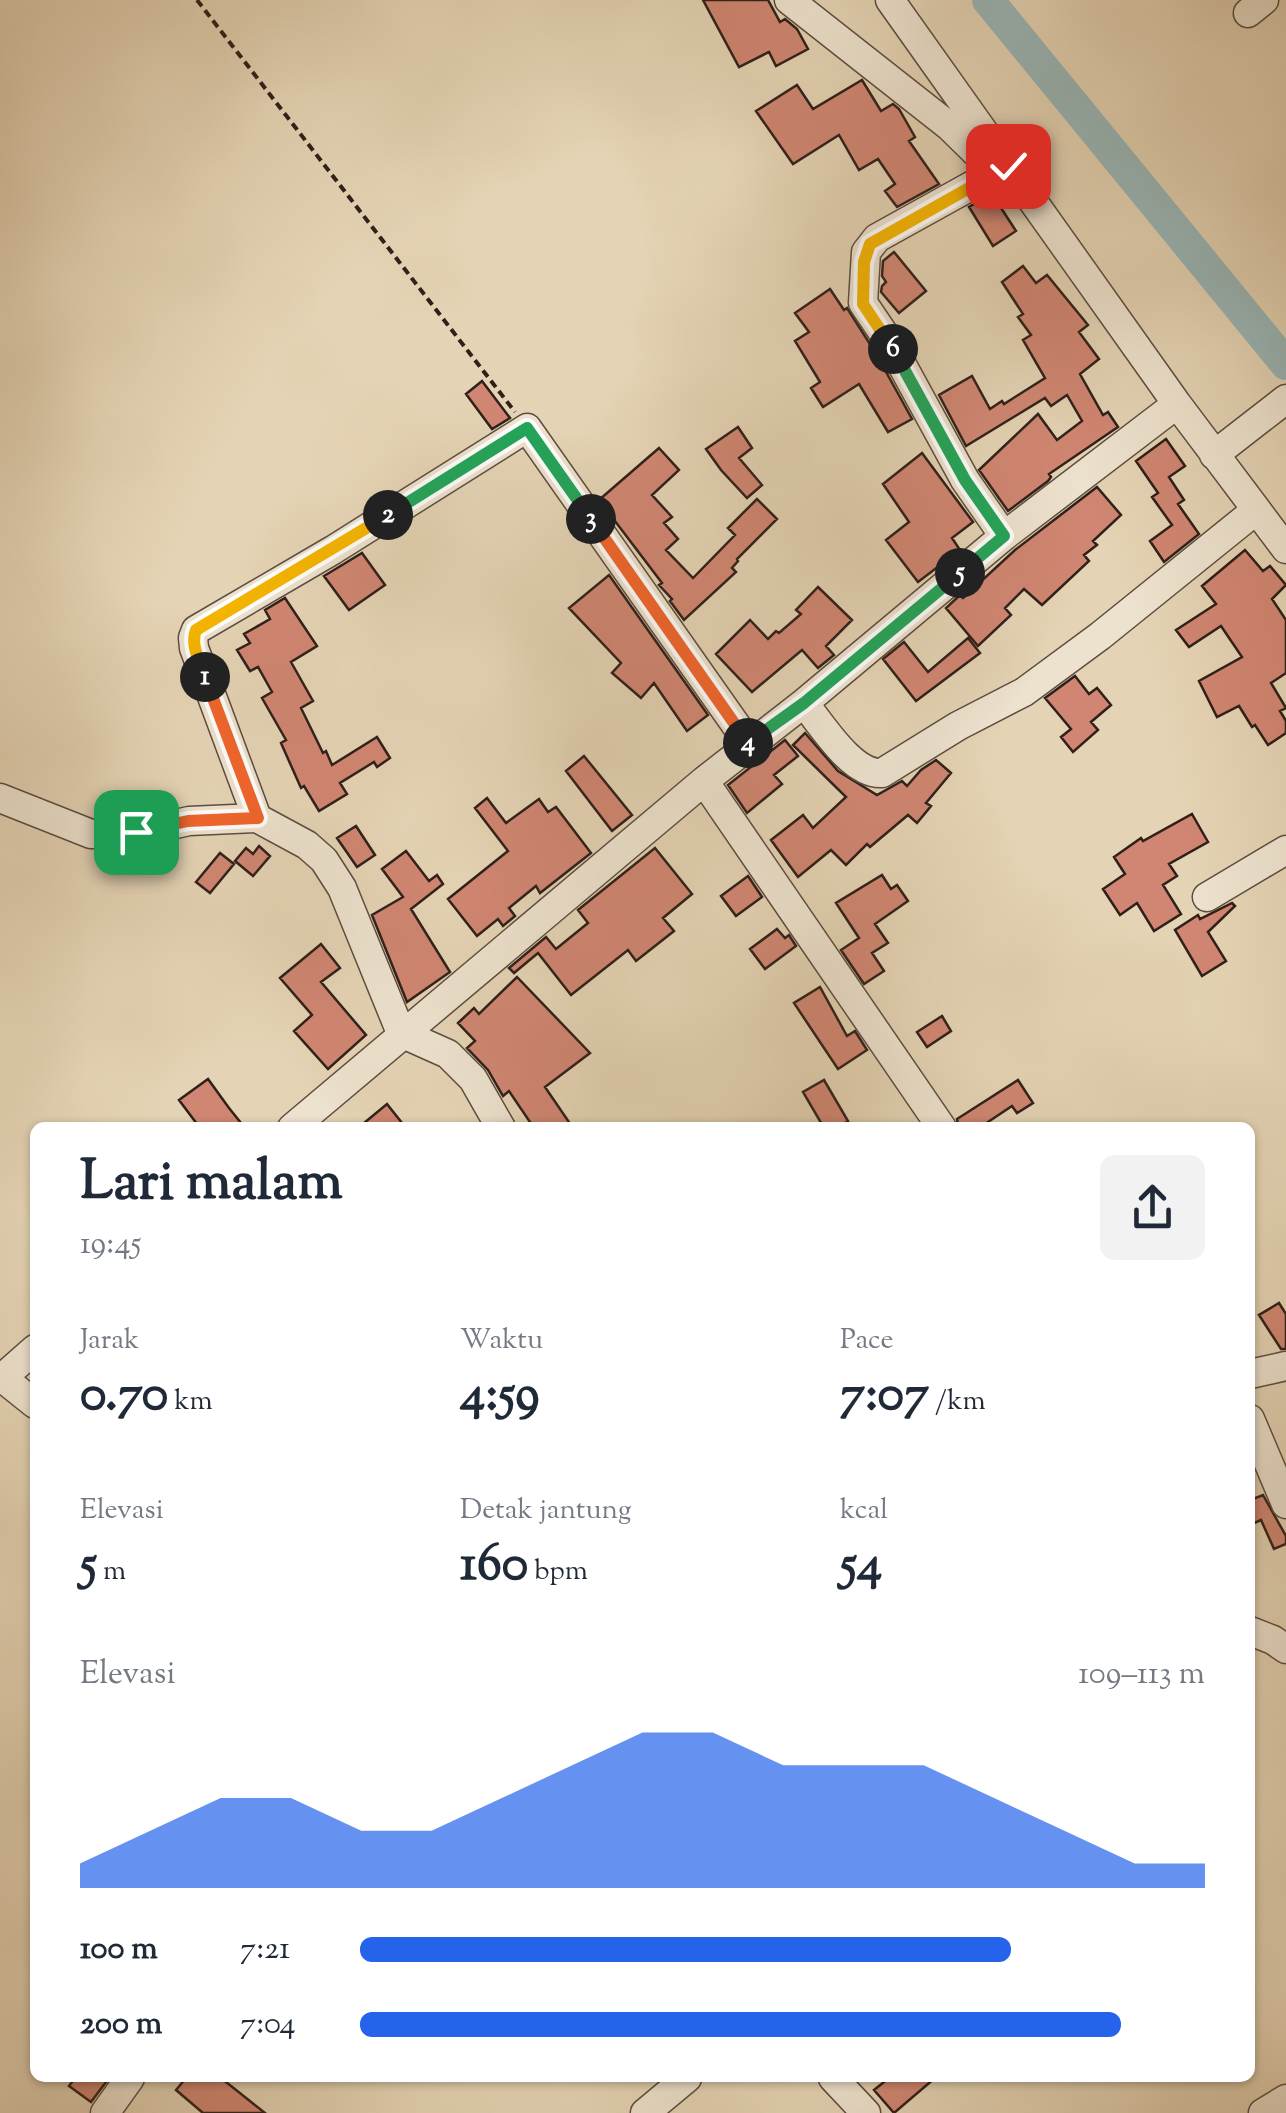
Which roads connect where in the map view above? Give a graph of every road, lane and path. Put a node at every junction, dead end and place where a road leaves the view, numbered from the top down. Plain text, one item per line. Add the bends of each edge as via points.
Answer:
1 (198, 0) edge
2 (789, 0) edge
3 (890, 0) edge
4 (1002, 169) junction
5 (1286, 399) edge
6 (1177, 404) junction
7 (527, 428) junction
8 (1214, 455) junction
9 (1255, 511) junction
10 (1004, 536) junction
11 (1286, 549) edge
12 (804, 703) junction
13 (750, 745) junction
14 (704, 781) junction
15 (0, 798) edge
16 (258, 818) junction
17 (1286, 850) edge
18 (1207, 898) dead end
19 (401, 1033) junction
20 (299, 1122) edge
21 (497, 1122) edge
22 (938, 1122) edge
23 (30, 1353) edge
24 (1286, 1366) edge
25 (1255, 1373) edge
26 (1, 1378) edge
27 (30, 1400) edge
28 (1255, 1431) edge
29 (1286, 1504) edge
30 (1255, 1633) edge
31 (1286, 1649) edge
32 (127, 2082) edge
33 (682, 2082) edge
34 (837, 2082) edge
35 (1286, 2098) edge
36 (105, 2113) edge
37 (645, 2113) edge
38 (866, 2113) edge
39 (1263, 2113) edge

1 - 7 path
2 - 4 street
3 - 4 street
4 - 6 street
4 - 10 street via 870,244 863,304
5 - 8 street
6 - 8 street
6 - 10 street
7 - 13 street
7 - 16 street via 196,630 194,648
8 - 9 street
9 - 11 street
9 - 12 street via 1024,692 882,773 857,767
10 - 12 street
12 - 13 street
13 - 14 street
14 - 19 street
14 - 22 street
15 - 16 street via 91,834
16 - 19 street via 307,844 333,874
17 - 18 street
19 - 20 street
19 - 21 street via 448,1054 473,1079
23 - 26 street
24 - 25 street
26 - 27 street
28 - 29 street
30 - 31 street
32 - 36 street
33 - 37 street
34 - 38 street
35 - 39 street

